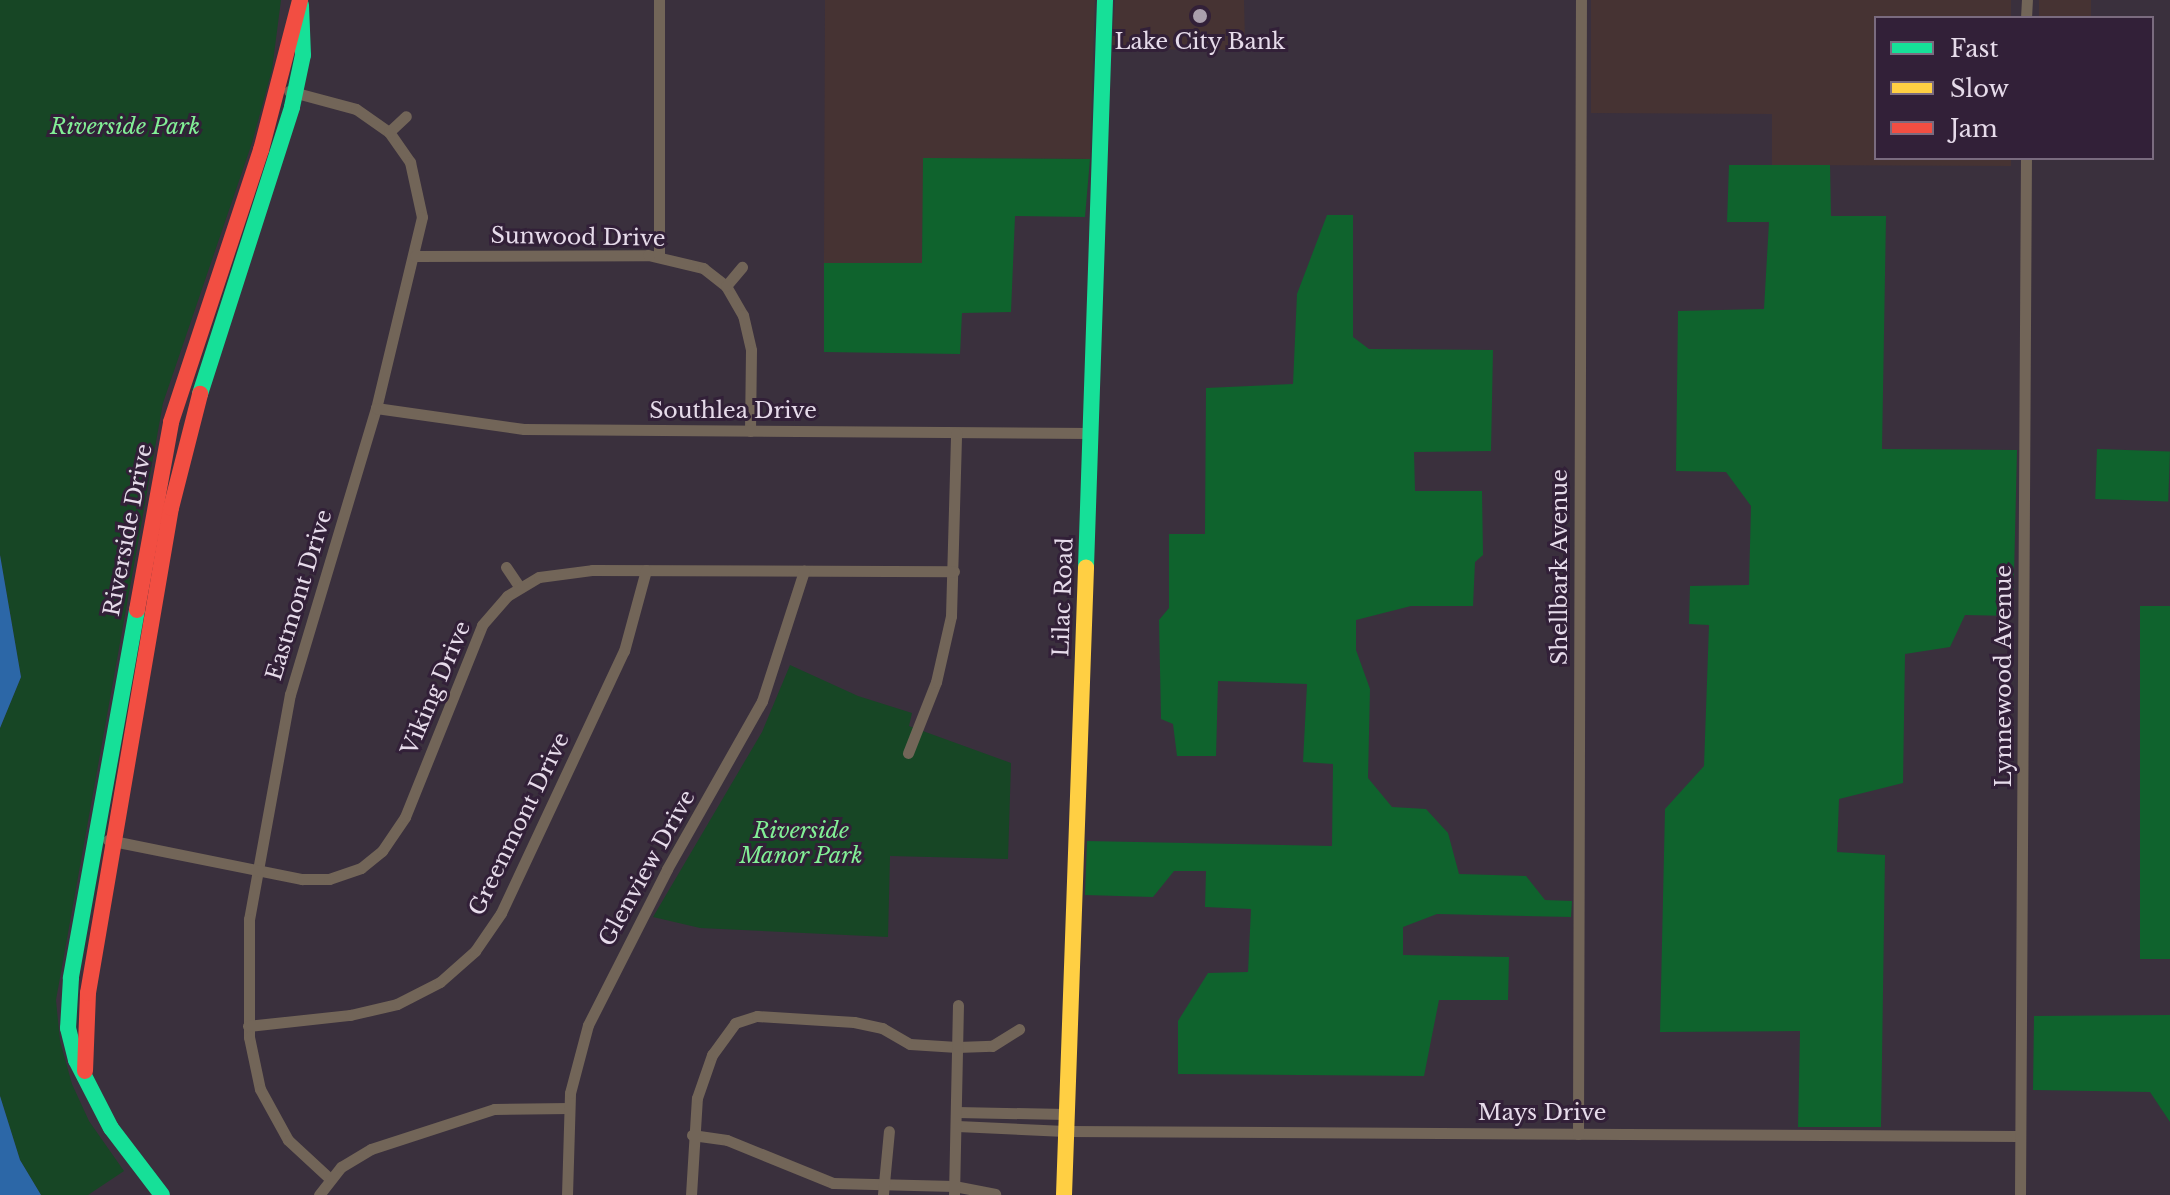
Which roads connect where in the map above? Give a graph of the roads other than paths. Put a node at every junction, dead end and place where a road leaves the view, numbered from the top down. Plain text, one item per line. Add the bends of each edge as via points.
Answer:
1 (300, 0) edge
2 (659, 0) edge
3 (1105, 0) edge
4 (1581, 0) edge
5 (277, 88) junction
6 (295, 92) junction
7 (406, 116) dead end
8 (389, 132) junction
9 (2026, 160) edge
10 (415, 256) junction
11 (659, 256) junction
12 (742, 267) dead end
13 (726, 286) junction
14 (376, 408) junction
15 (750, 431) junction
16 (956, 433) junction
17 (1091, 433) junction
18 (506, 567) dead end
19 (646, 570) junction
20 (804, 571) junction
21 (954, 571) junction
22 (519, 586) junction
23 (908, 753) dead end
24 (96, 837) junction
25 (114, 841) junction
26 (255, 871) junction
27 (958, 1005) dead end
28 (248, 1026) junction
29 (1019, 1029) dead end
30 (957, 1047) junction
31 (86, 1081) junction
32 (569, 1108) junction
33 (957, 1112) junction
34 (1065, 1122) junction
35 (957, 1126) junction
36 (889, 1131) dead end
37 (1578, 1134) junction
38 (692, 1135) junction
39 (2019, 1136) junction
40 (329, 1178) junction
41 (954, 1190) edge
42 (883, 1191) edge
43 (995, 1194) edge
44 (162, 1195) edge
45 (319, 1195) edge
46 (567, 1195) edge
47 (691, 1195) edge
48 (1064, 1195) edge
49 (2020, 1195) edge

1 - 5 street, Riverside Drive
1 - 6 street, Riverside Drive via 303,55
2 - 11 street
3 - 17 street, Lilac Road
4 - 37 street, Shellbark Avenue
5 - 6 street, Eastmont Drive
5 - 24 street, Riverside Drive via 171,422
6 - 8 street, Eastmont Drive via 356,109
6 - 25 street, Riverside Drive via 203,382 171,508
7 - 8 street
8 - 10 street, Eastmont Drive via 410,162 421,199
9 - 39 street, Lynnewood Avenue
10 - 11 street, Sunwood Drive
10 - 14 street, Eastmont Drive
11 - 13 street, Sunwood Drive via 694,264
12 - 13 street
13 - 15 street via 748,331
14 - 15 street, Southlea Drive via 524,429
14 - 26 street, Eastmont Drive via 290,694
15 - 16 street, Southlea Drive
16 - 17 street, Southlea Drive
16 - 21 street
17 - 34 street, Lilac Road
18 - 22 street
19 - 20 street, Viking Drive
19 - 22 street, Viking Drive via 566,570
19 - 28 street, Greenmont Drive via 624,651 501,913 475,951 440,982 397,1004 350,1015
20 - 21 street, Viking Drive
20 - 32 street, Glenview Drive via 762,701 594,1012 573,1073
21 - 23 street via 936,682
22 - 26 street, Viking Drive via 491,612 474,638 405,817 382,851 361,868 329,879
24 - 25 street, Viking Drive
24 - 31 street, Riverside Drive via 68,1006 72,1049
25 - 26 street, Viking Drive
25 - 31 street, Riverside Drive via 83,1026
26 - 28 street, Eastmont Drive via 247,947
27 - 30 street
28 - 40 street, Eastmont Drive via 254,1069 272,1115 300,1154
29 - 30 street via 992,1046
30 - 33 street
30 - 38 street via 910,1044 882,1028 854,1022 747,1018 725,1034 712,1055 697,1098
31 - 44 street, Riverside Drive via 111,1128
32 - 40 street via 520,1106 470,1115 371,1149
32 - 46 street, Glenview Drive
33 - 34 street
33 - 35 street
34 - 35 street
34 - 37 street, Mays Drive
34 - 48 street, Lilac Road
35 - 41 street
36 - 42 street
37 - 39 street, Mays Drive
38 - 42 street via 736,1143 833,1183
38 - 47 street
39 - 49 street, Lynnewood Avenue
40 - 45 street
41 - 42 street
41 - 43 street

